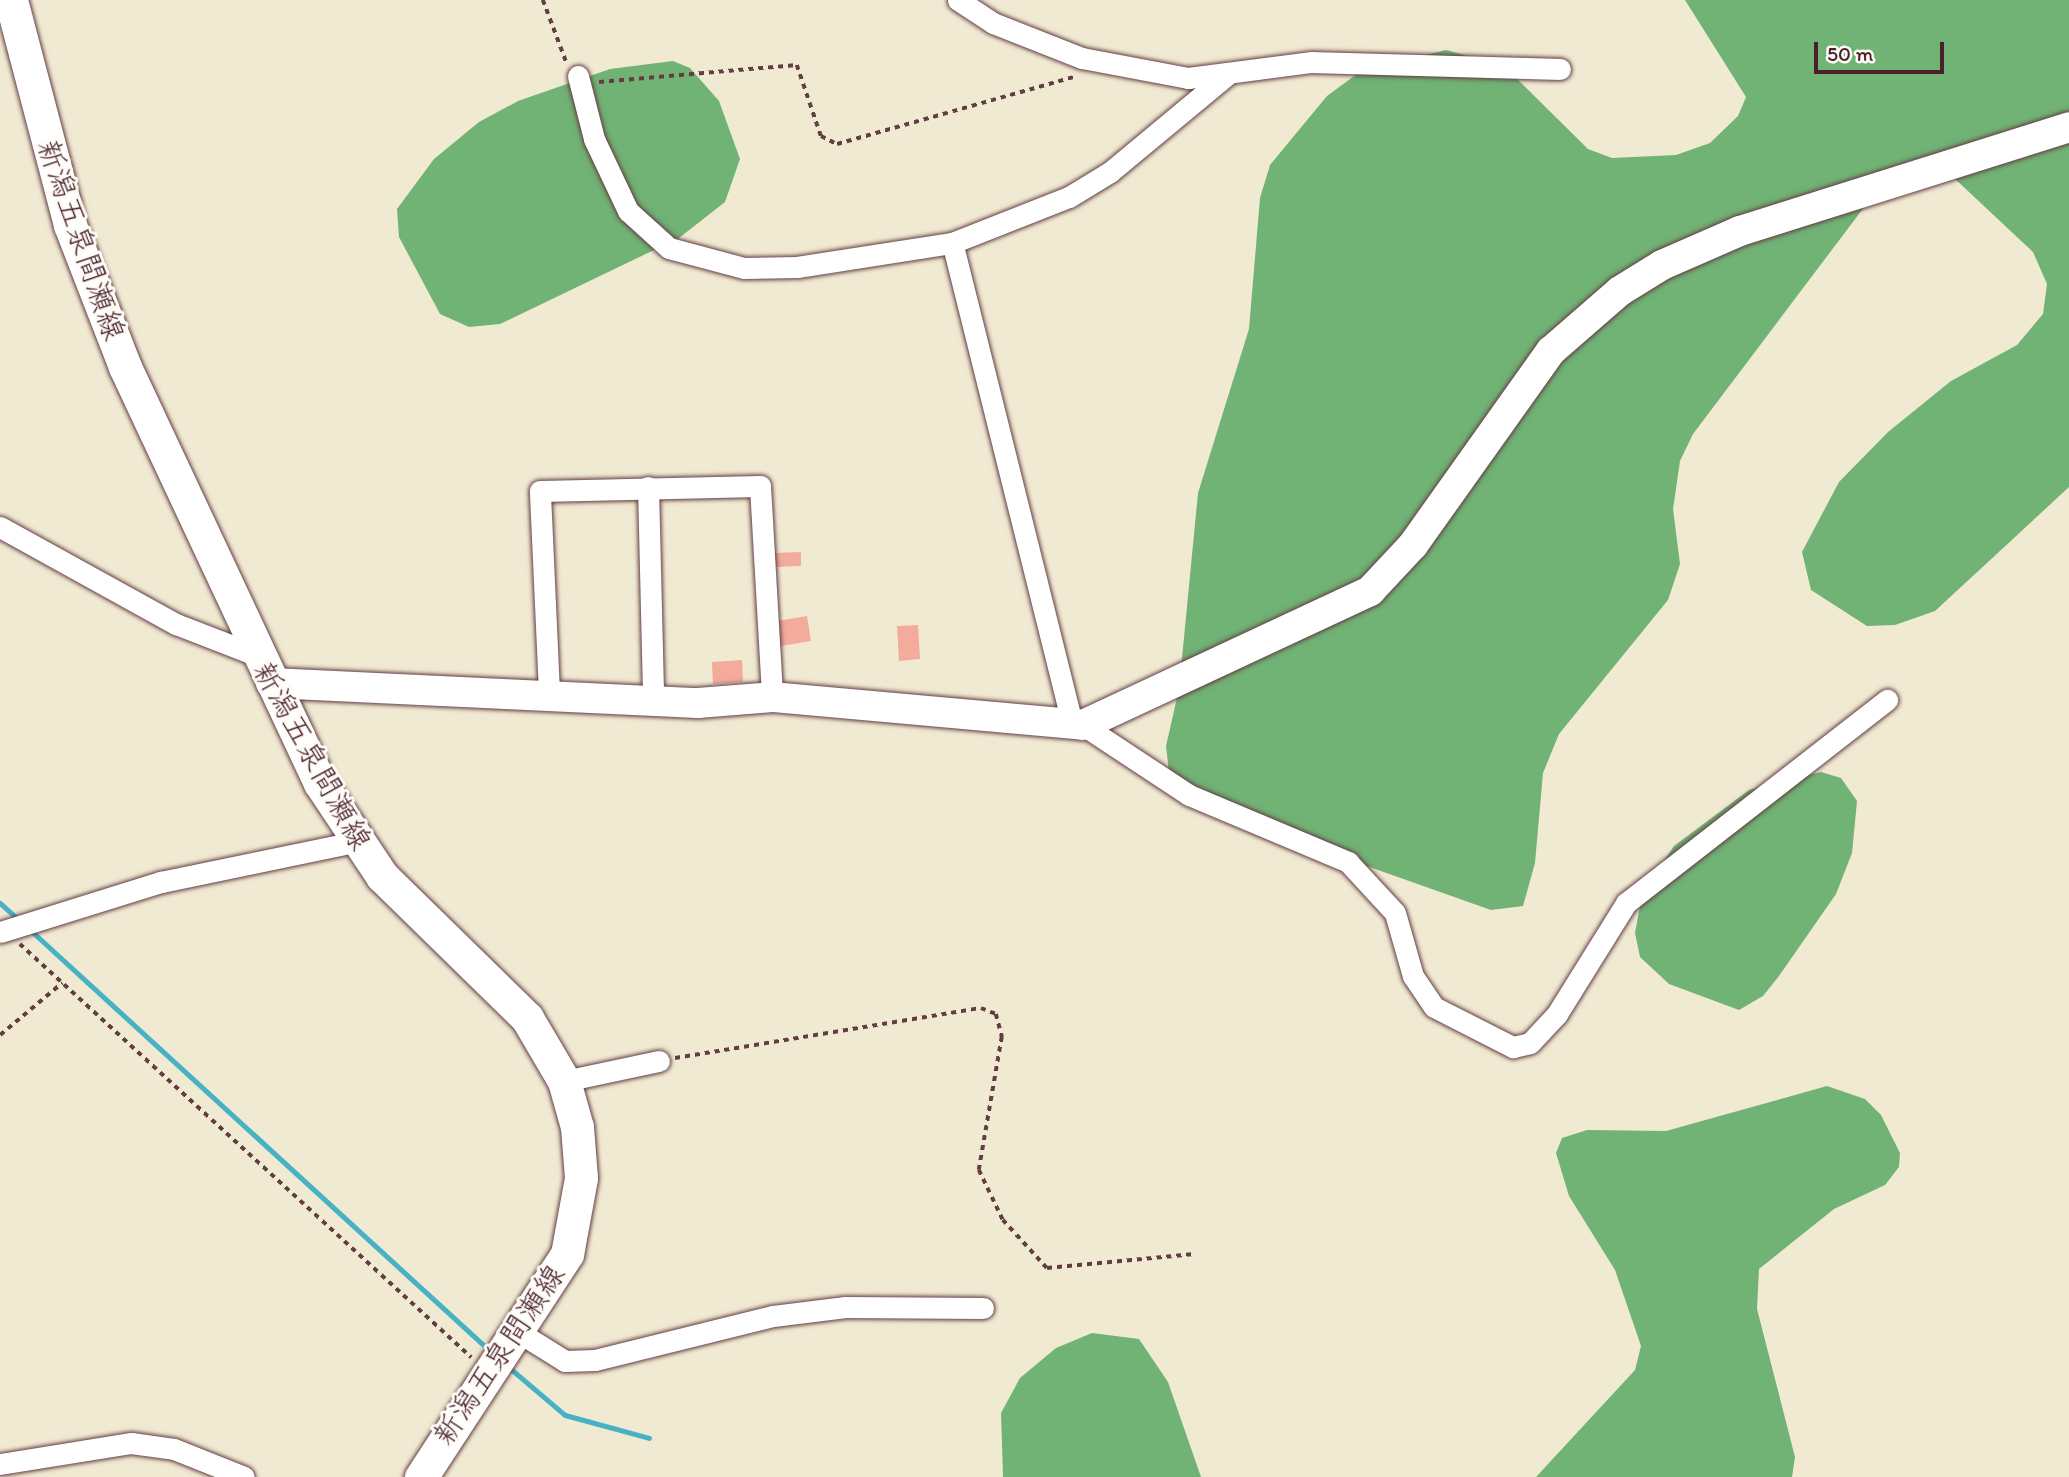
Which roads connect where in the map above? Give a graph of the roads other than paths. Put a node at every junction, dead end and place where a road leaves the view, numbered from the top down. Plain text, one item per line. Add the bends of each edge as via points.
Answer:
1 (11, 0) edge
2 (958, 0) edge
3 (1560, 69) dead end
4 (1227, 75) junction
5 (578, 76) road end
6 (2069, 127) edge
7 (952, 243) junction
8 (648, 487) junction
9 (0, 527) edge
10 (264, 669) junction
11 (549, 692) junction
12 (653, 698) junction
13 (772, 698) junction
14 (1887, 700) dead end
15 (1078, 724) junction
16 (355, 842) junction
17 (13, 928) edge
18 (659, 1061) road end
19 (564, 1082) junction
20 (983, 1308) dead end
21 (503, 1357) junction
22 (0, 1464) edge
23 (244, 1477) edge
24 (421, 1477) edge

1 - 10 main road, 新潟五泉間瀬線 via 70,225 135,391
2 - 4 street via 993,23 1103,64 1188,78
3 - 4 street via 1312,62
4 - 7 street via 1110,172 1069,197
5 - 7 street via 594,139 628,211 668,248 744,268 835,262
6 - 15 street via 1740,231 1662,265 1620,291 1551,351 1413,545 1370,591
7 - 15 street
8 - 11 street via 540,491
8 - 12 street
8 - 13 street via 760,486
9 - 10 street
10 - 11 street
10 - 16 main road, 新潟五泉間瀬線
11 - 12 street
12 - 13 street via 698,703
13 - 15 street
14 - 15 street via 1626,904 1557,1014 1530,1043 1513,1047 1434,1007 1413,976 1395,913 1348,862 1189,795
16 - 17 street via 161,882
16 - 19 main road, 新潟五泉間瀬線 via 382,876 527,1018
18 - 19 street
19 - 21 main road, 新潟五泉間瀬線 via 577,1127 581,1178 566,1254
20 - 21 street via 845,1307 773,1316 595,1360
21 - 24 main road, 新潟五泉間瀬線
22 - 23 street via 131,1443 174,1449

